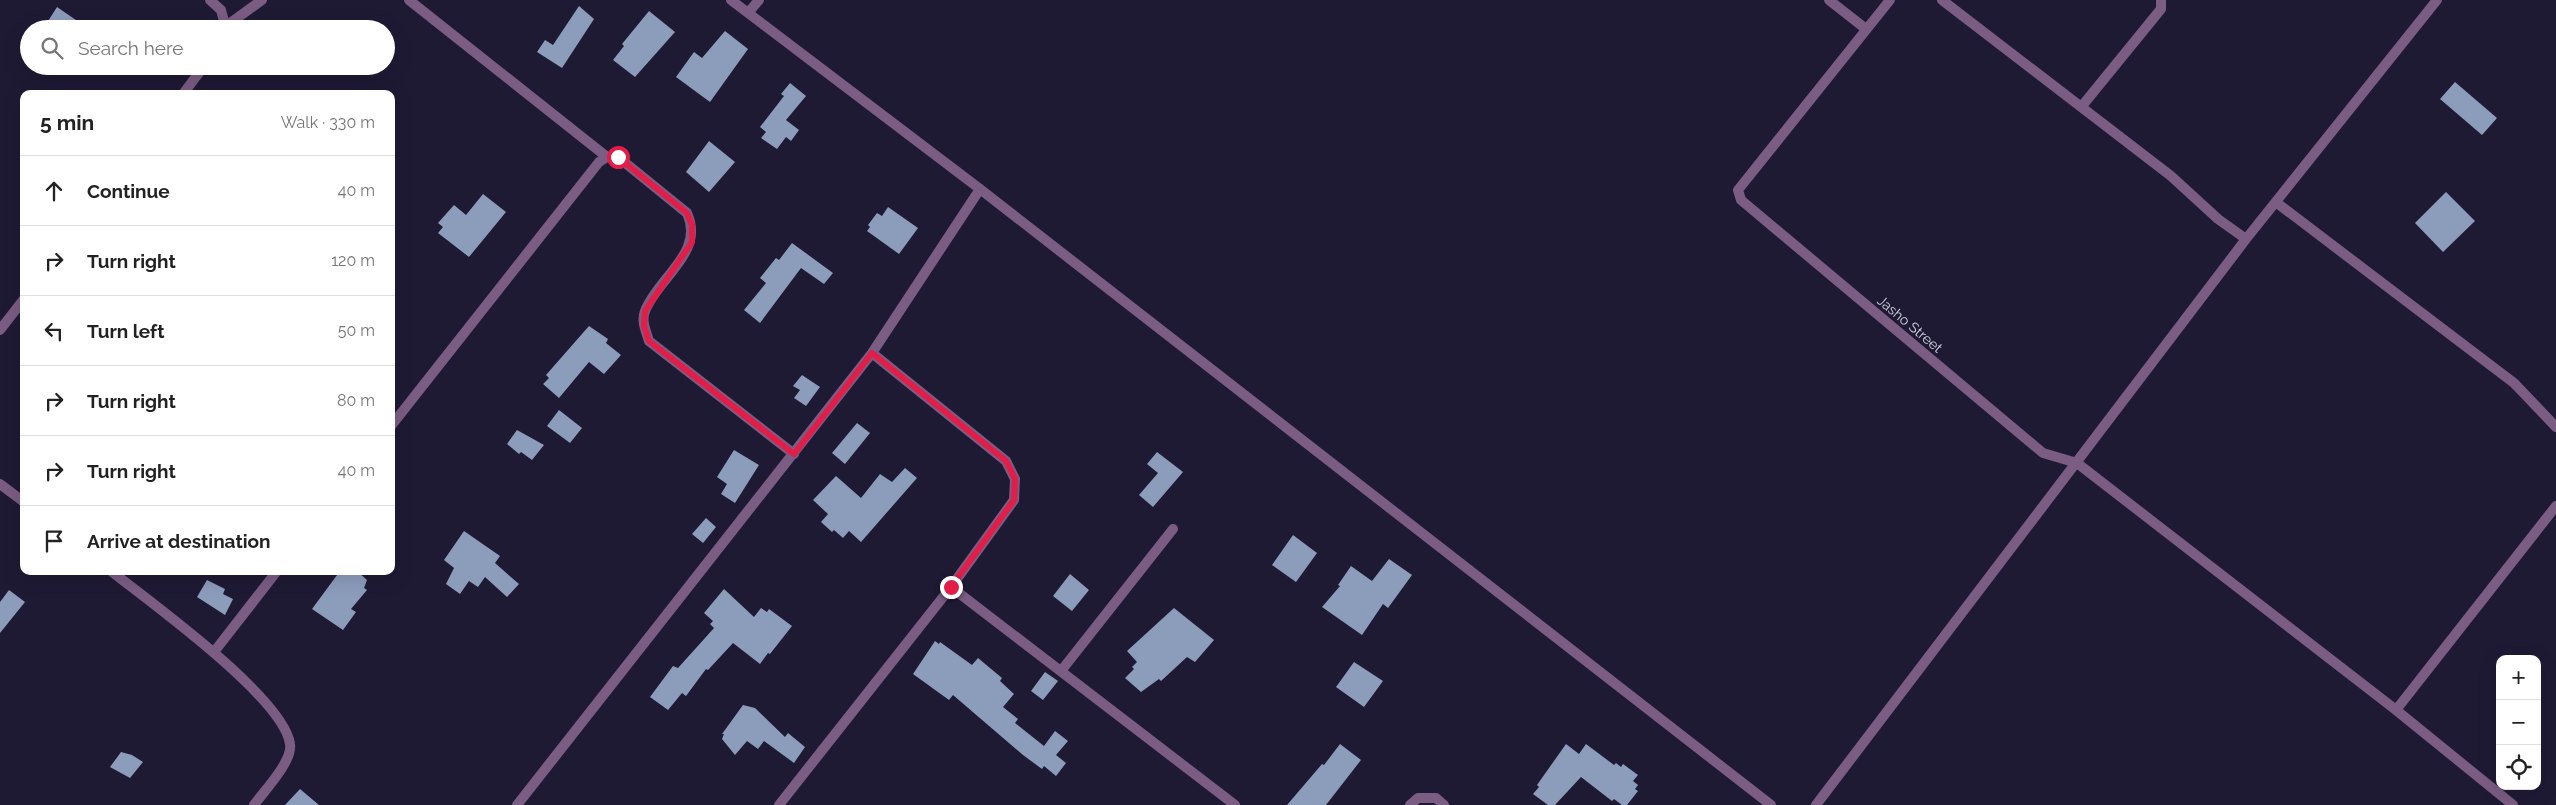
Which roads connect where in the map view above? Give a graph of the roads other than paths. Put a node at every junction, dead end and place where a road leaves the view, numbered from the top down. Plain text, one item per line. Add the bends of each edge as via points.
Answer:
1 (210, 0) edge
2 (262, 0) edge
3 (409, 0) edge
4 (731, 0) edge
5 (758, 0) edge
6 (1828, 0) edge
7 (1890, 0) edge
8 (1942, 0) edge
9 (2161, 0) edge
10 (2437, 0) edge
11 (748, 13) junction
12 (224, 20) edge
13 (235, 20) edge
14 (1866, 29) junction
15 (197, 75) edge
16 (186, 90) edge
17 (2082, 106) junction
18 (607, 157) junction
19 (980, 189) junction
20 (2276, 203) junction
21 (2246, 240) junction
22 (20, 304) edge
23 (0, 330) edge
24 (872, 353) junction
25 (395, 421) edge
26 (2556, 427) edge
27 (794, 454) junction
28 (2077, 464) junction
29 (0, 484) edge
30 (20, 499) edge
31 (2556, 506) edge
32 (1173, 529) dead end
33 (116, 575) edge
34 (274, 575) edge
35 (951, 587) junction
36 (214, 652) junction
37 (1061, 672) junction
38 (2396, 710) junction
39 (254, 805) edge
40 (518, 805) edge
41 (779, 805) edge
42 (1235, 805) edge
43 (1410, 805) edge
44 (1444, 805) edge
45 (1771, 805) edge
46 (1816, 805) edge
47 (2513, 805) edge

1 - 12 street via 221,10
2 - 13 street
3 - 18 street
4 - 11 street
5 - 11 street
6 - 14 street
7 - 14 street
8 - 17 street
9 - 17 street via 2161,9
10 - 20 street
11 - 19 street
14 - 28 street, Jasho Street via 1738,190 1741,200 2043,453
15 - 16 street
17 - 21 street
18 - 25 street via 598,162
18 - 27 street via 618,157 687,213 692,225 692,242 645,311 644,326 649,341
19 - 24 street
19 - 45 street
20 - 21 street
20 - 26 street via 2514,383
21 - 28 street
22 - 23 street
24 - 27 street
24 - 35 street via 1006,461 1015,479 1014,500
27 - 40 street
28 - 38 street, Jasho Street
28 - 46 street
29 - 30 street
31 - 38 street
32 - 37 street
33 - 36 street
34 - 36 street
35 - 37 street
35 - 41 street
36 - 39 street via 271,707 285,726 291,745 285,764
37 - 42 street
38 - 47 street, Jasho Street
43 - 44 street via 1418,798 1436,798

